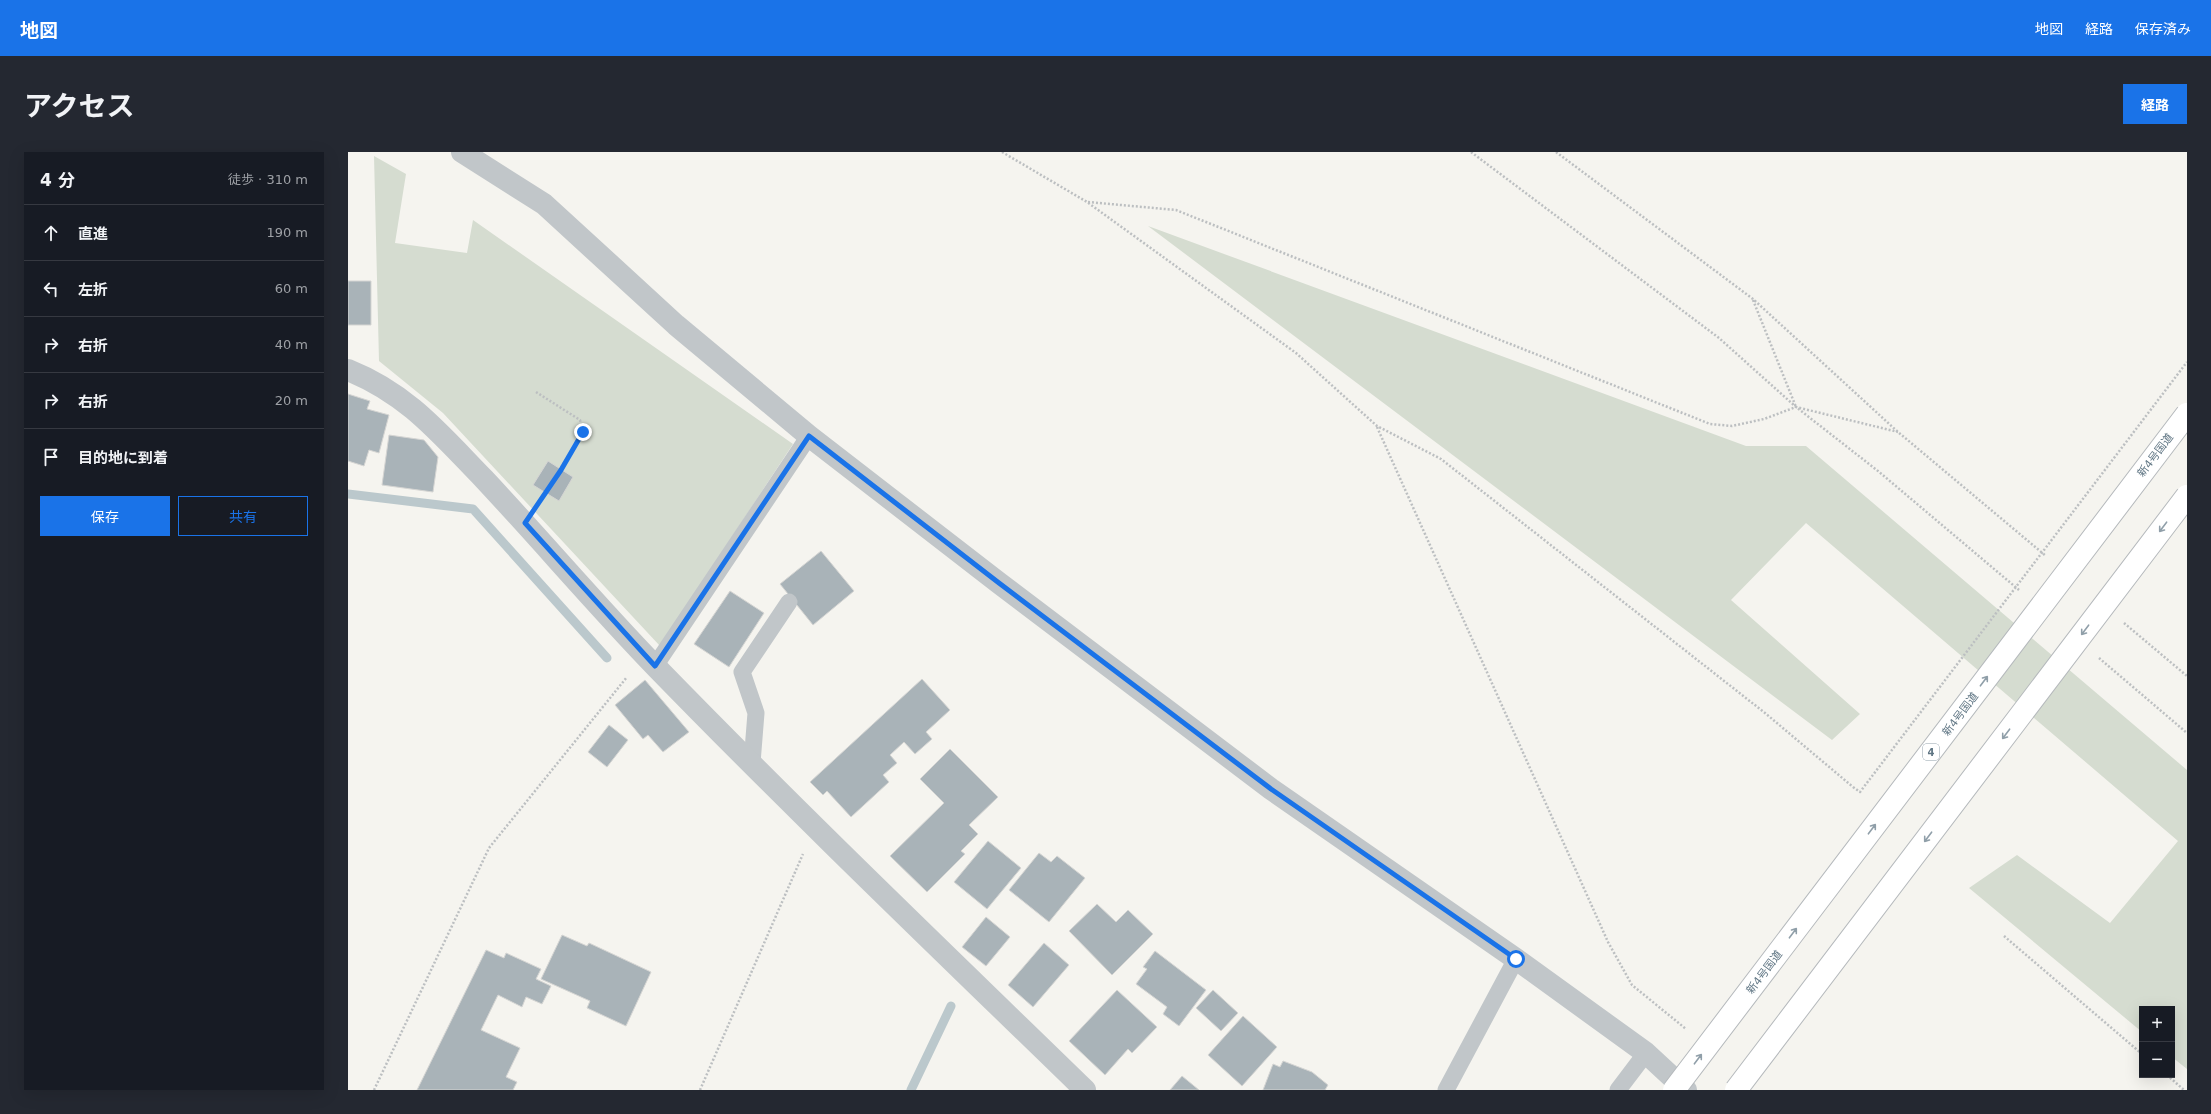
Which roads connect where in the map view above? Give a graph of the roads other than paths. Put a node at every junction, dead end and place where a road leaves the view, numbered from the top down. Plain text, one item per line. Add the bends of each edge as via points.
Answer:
1 (462, 152) edge
2 (348, 370) edge
3 (2187, 414) edge
4 (809, 436) junction
5 (2187, 496) edge
6 (789, 602) dead end
7 (650, 660) junction
8 (752, 763) junction
9 (1516, 959) junction
10 (1646, 1053) junction
11 (1085, 1090) edge
12 (1446, 1090) edge
13 (1618, 1090) edge
14 (1674, 1090) edge
15 (1686, 1090) edge
16 (1736, 1090) edge

1 - 4 street via 544,204 676,325
2 - 7 street via 371,379 397,394 424,417
14 -> 3 highway, 新4号国道 / 4, bridge
4 - 7 lane
4 - 9 street via 1271,789
5 -> 16 highway, bridge
6 - 8 lane via 742,672 756,713
7 - 8 street
8 - 11 street
9 - 10 street
9 - 12 lane
10 - 13 lane
10 - 15 street

